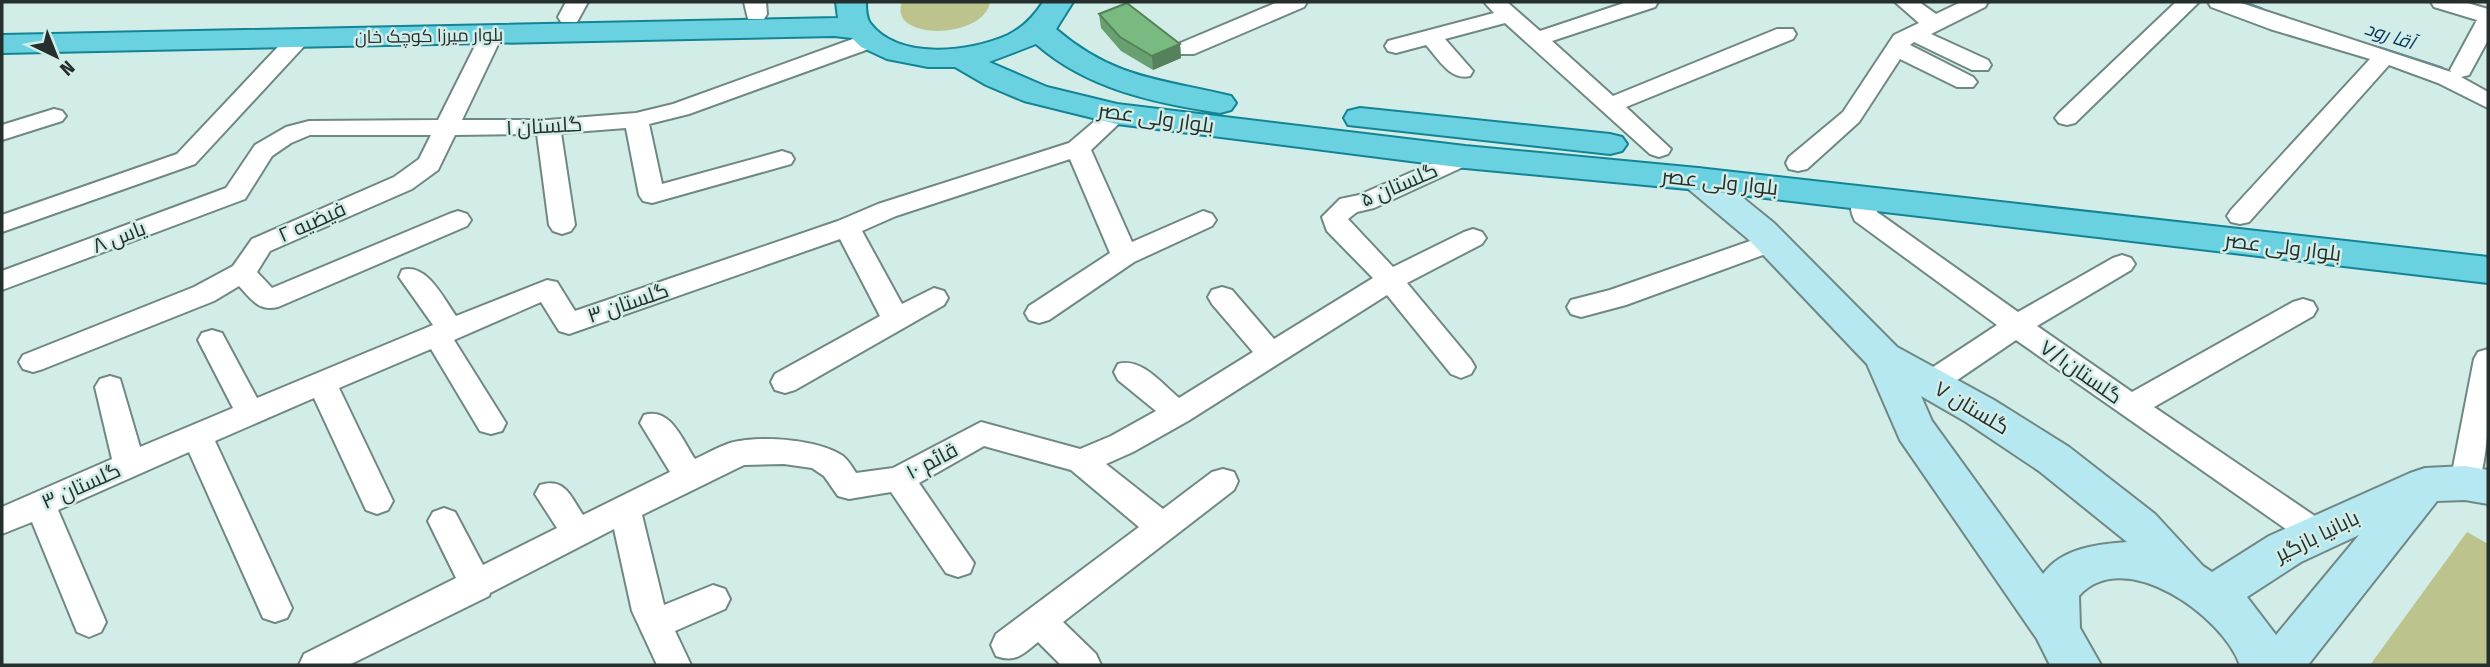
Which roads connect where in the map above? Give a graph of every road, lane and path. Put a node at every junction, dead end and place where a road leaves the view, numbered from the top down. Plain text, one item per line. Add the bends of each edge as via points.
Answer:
1 (845, 2) edge
2 (1058, 2) edge
3 (1242, 2) edge
4 (1296, 2) edge
5 (1647, 2) edge
6 (1977, 2) edge
7 (2188, 2) edge
8 (2219, 2) edge
9 (2258, 2) edge
10 (2442, 2) edge
11 (756, 8) edge
12 (1502, 8) edge
13 (1903, 8) edge
14 (573, 10) edge
15 (1262, 16) junction
16 (2488, 18) edge
17 (859, 24) edge
18 (1935, 24) junction
19 (2, 27) edge
20 (1038, 29) junction
21 (492, 34) junction
22 (1785, 34) dead end
23 (78, 35) junction
24 (1431, 37) junction
25 (299, 38) junction
26 (1537, 39) junction
27 (1904, 41) junction
28 (2, 44) edge
29 (1396, 46) dead end
30 (1186, 49) dead end
31 (961, 57) junction
32 (1084, 64) junction
33 (2377, 64) junction
34 (1462, 71) dead end
35 (1972, 74) dead end
36 (2454, 74) junction
37 (2488, 84) edge
38 (1021, 90) junction
39 (2488, 101) edge
40 (1611, 105) junction
41 (1117, 114) junction
42 (54, 116) dead end
43 (2067, 118) dead end
44 (636, 120) junction
45 (548, 127) junction
46 (448, 130) junction
47 (2, 133) edge
48 (1078, 148) junction
49 (1659, 149) junction
50 (1465, 157) junction
51 (782, 159) dead end
52 (1798, 176) junction
53 (1698, 179) junction
54 (236, 193) joint
55 (1863, 198) junction
56 (2240, 216) junction
57 (458, 220) dead end
58 (1203, 220) dead end
59 (2, 224) edge
60 (562, 225) dead end
61 (847, 227) junction
62 (1767, 236) junction
63 (1474, 238) dead end
64 (2488, 245) edge
65 (1125, 256) junction
66 (2122, 264) dead end
67 (2488, 270) edge
68 (242, 273) junction
69 (412, 277) dead end
70 (1390, 280) junction
71 (2, 281) edge
72 (1222, 297) dead end
73 (934, 298) dead end
74 (1581, 307) dead end
75 (2304, 309) dead end
76 (1039, 313) dead end
77 (896, 319) junction
78 (2016, 326) junction
79 (445, 333) junction
80 (212, 340) dead end
81 (1270, 354) junction
82 (1883, 357) junction
83 (2488, 359) edge
84 (33, 362) dead end
85 (1461, 367) dead end
86 (1129, 372) dead end
87 (785, 382) dead end
88 (322, 383) junction
89 (1931, 383) junction
90 (110, 387) dead end
91 (2130, 407) junction
92 (1178, 412) junction
93 (250, 413) junction
94 (491, 423) dead end
95 (656, 423) dead end
96 (197, 435) junction
97 (1081, 461) junction
98 (129, 465) junction
99 (690, 477) junction
100 (899, 479) junction
101 (1223, 481) dead end
102 (2460, 485) edge
103 (551, 494) dead end
104 (377, 501) dead end
105 (40, 504) junction
106 (625, 510) junction
107 (4, 512) edge
108 (444, 521) dead end
109 (1162, 527) junction
110 (579, 534) junction
111 (2317, 534) junction
112 (958, 563) dead end
113 (477, 586) junction
114 (2200, 587) junction
115 (713, 598) dead end
116 (275, 608) dead end
117 (1040, 621) junction
118 (89, 622) dead end
119 (655, 624) junction
120 (1008, 645) dead end
121 (2066, 654) edge
122 (316, 665) edge
123 (674, 665) edge
124 (1084, 665) edge
125 (2264, 665) edge
126 (2280, 665) edge

1 - 11 main road, بلوار میرزا کوچک خان
2 - 20 main road
3 - 15 street
4 - 15 street
5 - 26 street
6 - 18 street
7 - 43 street
8 - 33 street
9 - 36 street
10 - 16 street
11 - 14 main road, بلوار میرزا کوچک خان
12 - 24 street
12 - 26 street
13 - 18 street
14 - 23 main road, بلوار میرزا کوچک خان
15 - 30 street
16 - 36 street
17 - 21 main road, بلوار میرزا کوچک خان
17 - 31 main road, بلوار میرزا کوچک خان via 906,55
17 - 44 street, گلستان ۱ via 681,109
18 - 27 street
19 - 23 main road, بلوار میرزا کوچک خان
20 - 31 main road, بلوار میرزا کوچک خان via 1007,46
20 - 32 main road, بلوار ولی عصر
21 - 25 main road, بلوار میرزا کوچک خان
21 - 46 street, فیضیه ۲
22 - 40 street
23 - 25 main road, بلوار میرزا کوچک خان
23 - 28 main road, بلوار میرزا کوچک خان
24 - 29 street
24 - 34 street
25 - 59 street via 186,159
26 - 40 street
27 - 35 street
27 - 52 street via 1851,117
31 - 38 main road, بلوار ولی عصر
32 - 38 main road via 1053,56 1031,58 1015,67
32 - 49 main road, بلوار ولی عصر via 1132,86 1217,103
33 - 36 street
33 - 56 street
36 - 37 street
36 - 39 street
38 - 41 main road, بلوار ولی عصر
40 - 49 street
41 - 48 street, گلستان ۳
41 - 50 main road, بلوار ولی عصر
42 - 47 street
44 - 45 street, گلستان ۱
44 - 51 street via 652,195
45 - 46 street, گلستان ۱
45 - 60 street
46 - 54 street, گلستان ۱ via 309,128 284,135 265,147
46 - 68 street, فیضیه ۲ via 429,164 403,183 261,245
48 - 61 street, گلستان ۳
48 - 65 street
49 - 52 main road, بلوار ولی عصر
50 - 53 main road, بلوار ولی عصر
50 - 70 street, گلستان ۵ via 1349,205 1335,217 1336,225
52 - 53 main road, بلوار ولی عصر
52 - 55 main road, بلوار ولی عصر
52 - 56 main road, بلوار ولی عصر
52 - 62 main road via 1772,200
53 - 62 main road, گلستان ۷
54 - 71 street, یاس ۸
55 - 67 main road, بلوار ولی عصر
55 - 78 street, گلستان۷/۱ via 1864,215
56 - 64 main road, بلوار ولی عصر
57 - 68 street via 268,300
58 - 65 street
61 - 77 street
61 - 79 street, گلستان ۳ via 569,324 547,289
62 - 74 street via 1616,298
62 - 82 main road, گلستان ۷
63 - 70 street
65 - 76 street
66 - 78 street
68 - 84 street, فیضیه ۲ via 204,294
69 - 79 street
70 - 81 street
70 - 85 street
72 - 81 street
73 - 77 street
75 - 91 street
77 - 87 street
78 - 89 street
78 - 91 street, گلستان۷/۱
79 - 88 street, گلستان ۳
79 - 94 street
80 - 93 street
81 - 92 street
82 - 89 main road, گلستان ۷
82 - 121 main road via 1915,429
83 - 102 street
86 - 92 street
88 - 93 street, گلستان ۳
88 - 104 street
89 - 114 main road, گلستان ۷ via 2054,459 2140,527
90 - 98 street
91 - 111 street, گلستان۷/۱
92 - 97 street
93 - 96 street, گلستان ۳
95 - 99 street
96 - 98 street, گلستان ۳
96 - 116 street
97 - 100 street, قائم ۱۰ via 981,434
97 - 109 street
98 - 105 street, گلستان ۳
99 - 100 street, قائم ۱۰ via 733,454 765,450 832,465 849,488
99 - 106 street, قائم ۱۰
100 - 112 street
101 - 109 street
102 - 111 main road, بابانیا بازگیر
102 - 126 main road, بابانیا بازگیر
103 - 110 street
105 - 107 street, گلستان ۳
105 - 118 street
106 - 110 street, قائم ۱۰
106 - 119 street
108 - 113 street
109 - 117 street
110 - 113 street, قائم ۱۰
111 - 114 main road, بابانیا بازگیر
113 - 122 street, قائم ۱۰
114 - 121 main road via 2131,561 2082,566 2066,578 2056,594 2054,615
114 - 125 main road, گلستان ۷ via 2235,615 2252,637
115 - 119 street
117 - 120 street
117 - 124 street
119 - 123 street

